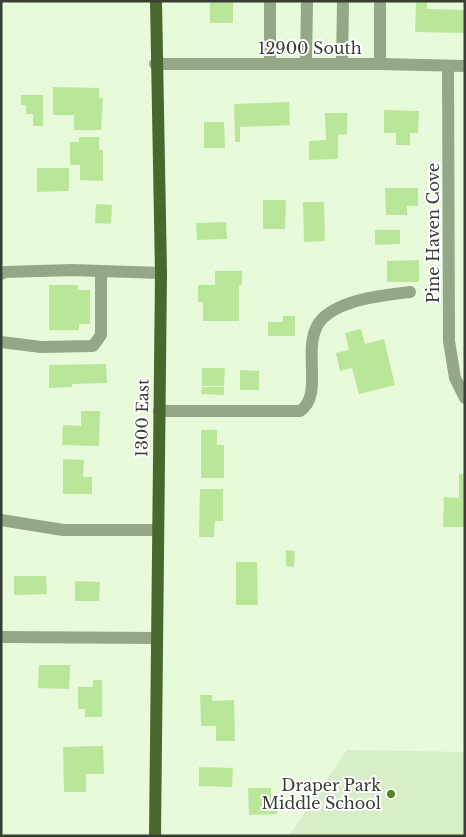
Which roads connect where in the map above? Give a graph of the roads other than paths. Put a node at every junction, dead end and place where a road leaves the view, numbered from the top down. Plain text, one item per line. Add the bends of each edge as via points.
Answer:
1 (156, 1) edge
2 (270, 1) edge
3 (307, 1) edge
4 (343, 1) edge
5 (380, 1) edge
6 (155, 64) junction
7 (270, 64) junction
8 (306, 64) junction
9 (342, 64) junction
10 (380, 64) junction
11 (448, 66) junction
12 (465, 66) edge
13 (102, 271) junction
14 (161, 273) junction
15 (1, 274) edge
16 (410, 292) dead end
17 (1, 342) edge
18 (465, 398) edge
19 (158, 411) junction
20 (1, 520) edge
21 (156, 530) junction
22 (1, 636) edge
23 (156, 638) junction
24 (155, 836) edge

1 - 6 main road, 1300 East
2 - 7 street
3 - 8 street
4 - 9 street
5 - 10 street
6 - 7 street, 12900 South
6 - 14 main road, 1300 East
7 - 8 street, 12900 South
8 - 9 street, 12900 South
9 - 10 street, 12900 South
10 - 11 street, 12900 South
11 - 12 street, 12900 South
11 - 18 street, Pine Haven Cove via 449,341 454,378
13 - 14 street
13 - 15 street
13 - 17 street via 101,335 93,346 41,347
14 - 19 main road, 1300 East
16 - 19 street via 351,303 323,318 313,339 310,399 300,411
19 - 21 main road, 1300 East
20 - 21 street via 63,530
21 - 23 main road, 1300 East
22 - 23 street
23 - 24 main road, 1300 East

